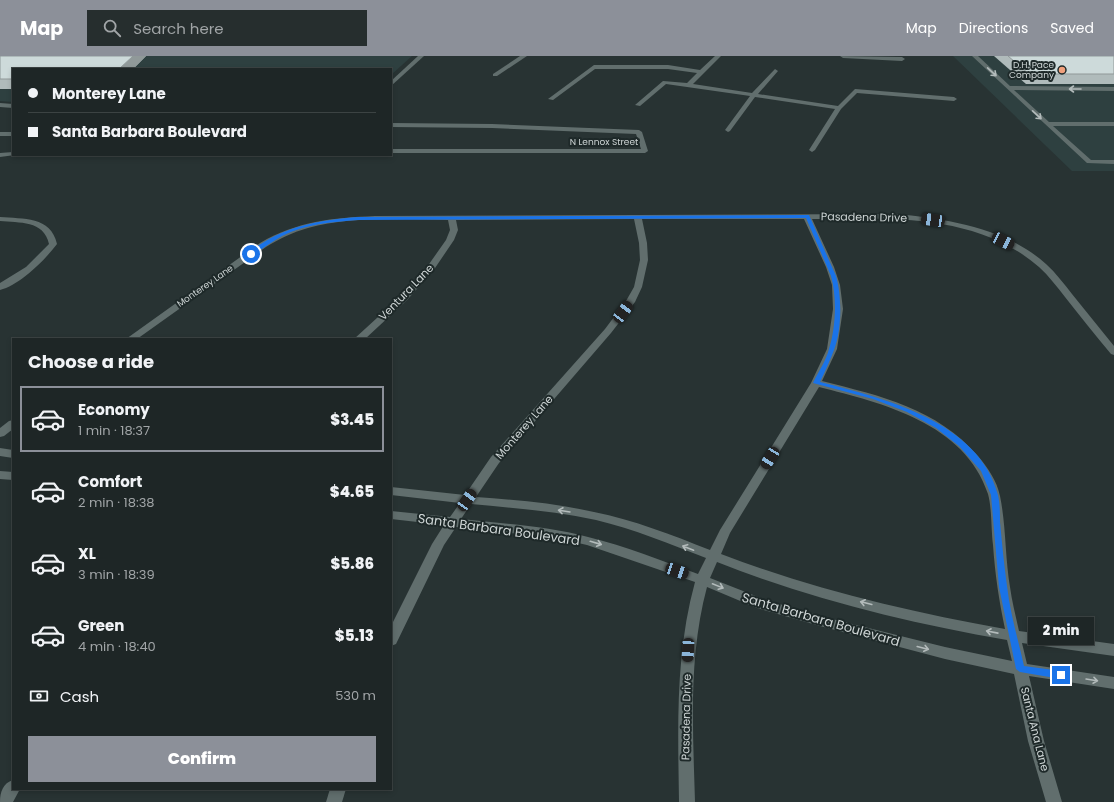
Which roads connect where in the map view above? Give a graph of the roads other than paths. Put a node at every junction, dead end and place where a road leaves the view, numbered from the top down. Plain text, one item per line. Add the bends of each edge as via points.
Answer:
1 (421, 56) edge
2 (524, 56) edge
3 (718, 56) edge
4 (844, 56) edge
5 (975, 56) edge
6 (902, 59) dead end
7 (775, 71) dead end
8 (702, 72) junction
9 (495, 75) dead end
10 (392, 83) edge
11 (688, 85) junction
12 (1009, 88) junction
13 (1114, 89) edge
14 (753, 96) junction
15 (551, 99) dead end
16 (954, 99) dead end
17 (0, 105) edge
18 (12, 106) edge
19 (638, 106) dead end
20 (839, 108) junction
21 (1047, 124) junction
22 (1114, 124) edge
23 (392, 125) edge
24 (728, 130) dead end
25 (0, 134) edge
26 (12, 134) edge
27 (812, 150) dead end
28 (392, 151) edge
29 (0, 154) edge
30 (12, 154) edge
31 (1114, 162) edge
32 (807, 216) junction
33 (638, 217) junction
34 (452, 218) junction
35 (0, 219) edge
36 (0, 287) edge
37 (132, 338) edge
38 (360, 338) edge
39 (1114, 352) edge
40 (816, 383) junction
41 (12, 424) edge
42 (0, 434) edge
43 (0, 452) edge
44 (12, 454) edge
45 (0, 475) edge
46 (12, 476) edge
47 (392, 491) edge
48 (467, 500) junction
49 (392, 515) edge
50 (452, 522) junction
51 (713, 557) junction
52 (702, 580) junction
53 (1013, 636) junction
54 (392, 638) edge
55 (1114, 650) edge
56 (1020, 669) junction
57 (1114, 683) edge
58 (12, 789) edge
59 (338, 790) edge
60 (4, 802) edge
61 (334, 802) edge
62 (687, 802) edge
63 (1054, 802) edge

1 - 10 street
2 - 9 street
3 - 8 street
4 - 6 street
5 -> 12 lane
7 - 14 street
8 - 11 street
8 - 15 street via 668,67 594,67
11 - 14 street
11 - 19 street via 665,82
13 -> 12 lane
12 -> 21 lane
14 - 20 street
14 - 24 street
16 - 20 street via 855,91
17 - 18 street
20 - 27 street
21 - 22 lane
21 - 31 lane via 1089,162
23 - 28 street, N Lennox Street via 639,132 645,151
25 - 26 street
29 - 30 street
32 - 33 street, Monterey Lane
32 - 39 street, Pasadena Drive via 914,218 970,229 1003,241 1043,266
32 - 40 street, Pasadena Drive via 836,285 838,309 832,349
33 - 34 street, Monterey Lane
33 - 48 street, Monterey Lane via 644,260 638,287 630,302 608,331 494,460
34 - 37 street, Monterey Lane via 358,218 330,221 292,230 263,245
34 - 38 street, Ventura Lane via 454,230 450,240 430,269 404,298
35 - 36 street via 41,225 51,234 53,244 36,263
40 - 51 street, Pasadena Drive via 724,533
40 - 53 street, Santa Ana Lane via 875,398 910,411 938,426 974,457 984,470 994,495 1003,587
41 - 42 street
43 - 44 street
45 - 46 street
47 - 48 street, Santa Barbara Boulevard
48 - 50 street, Monterey Lane
51 -> 48 street, Santa Barbara Boulevard via 596,516
49 - 50 street, Santa Barbara Boulevard
50 -> 52 street, Santa Barbara Boulevard via 556,534 588,541
50 - 54 street, Monterey Lane via 438,544
51 - 52 street, Pasadena Drive
53 -> 51 street, Santa Barbara Boulevard via 821,592
52 -> 56 street, Santa Barbara Boulevard via 762,604 820,621
52 - 62 street, Pasadena Drive via 688,650 685,701
53 - 55 street, Santa Barbara Boulevard
53 - 56 street, Santa Ana Lane
56 -> 57 street, Santa Barbara Boulevard
56 - 63 street, Santa Ana Lane via 1036,741
58 - 60 street
59 - 61 street

